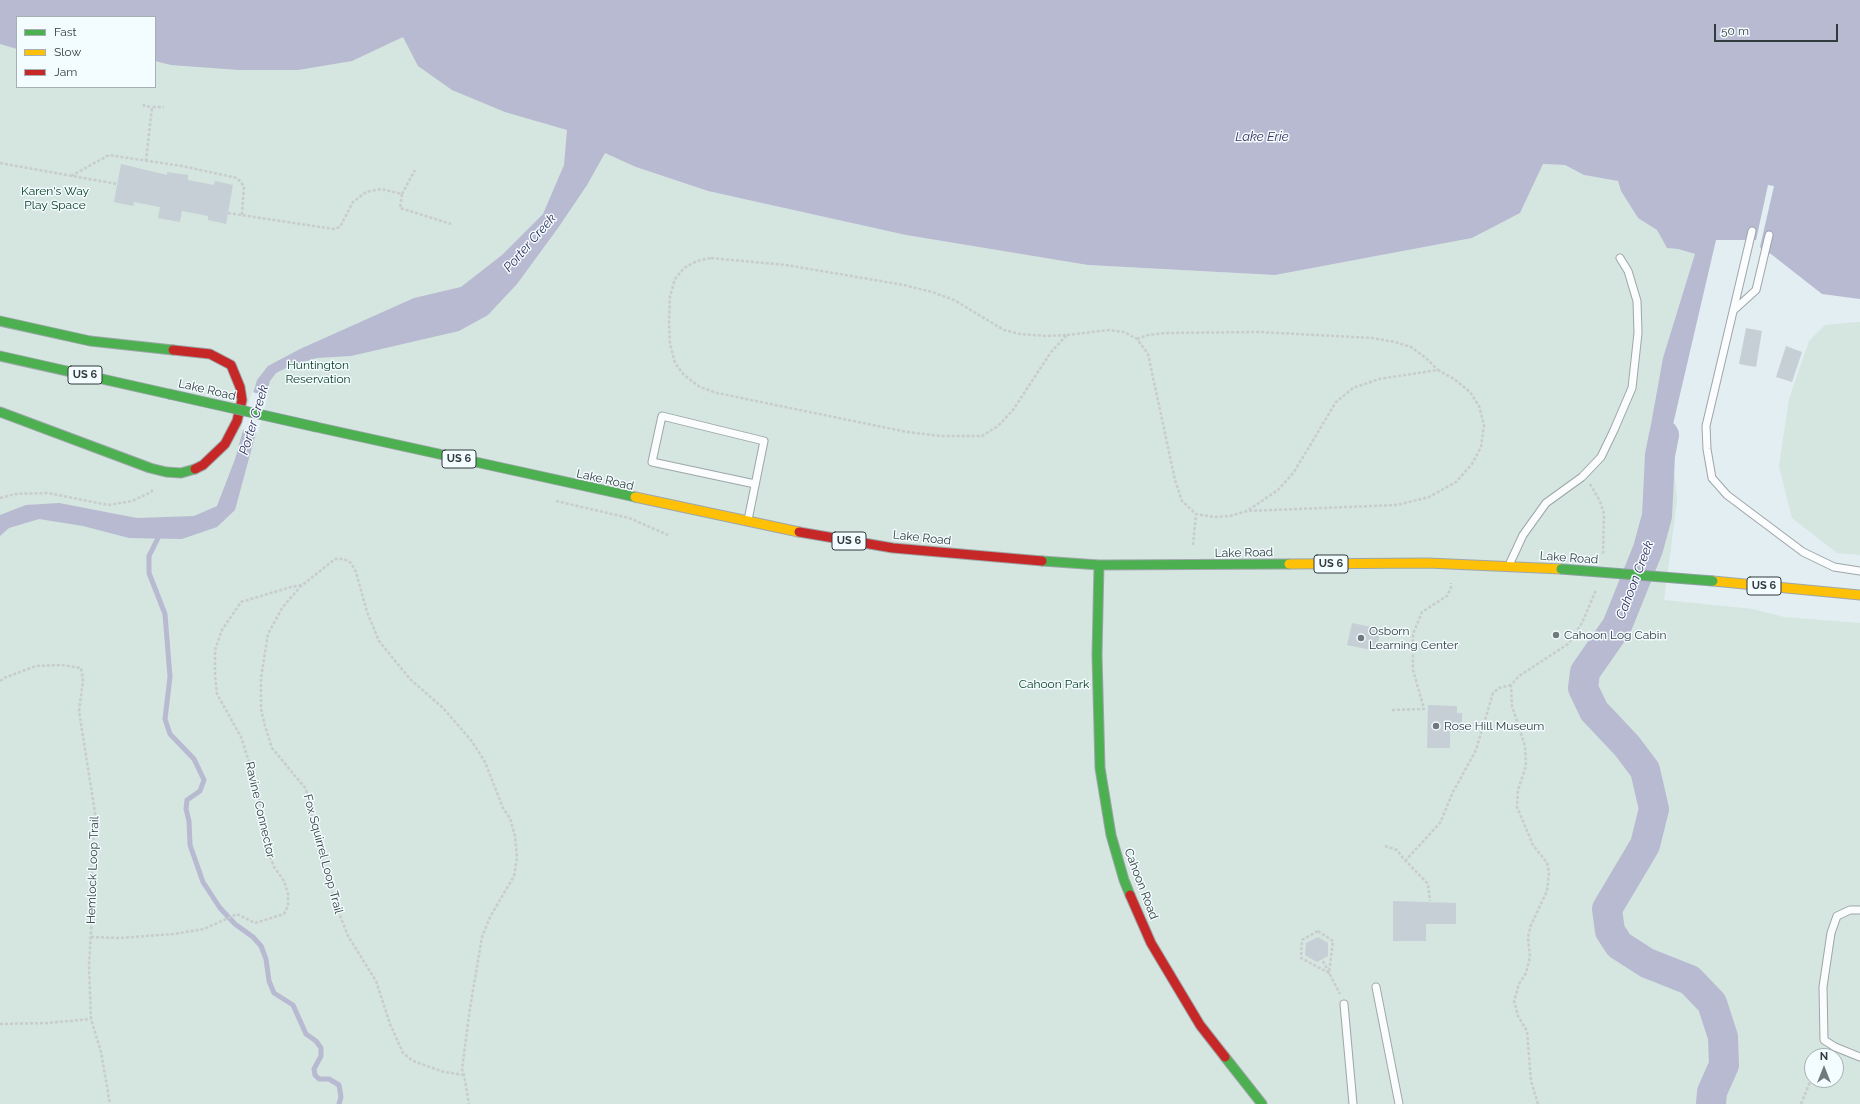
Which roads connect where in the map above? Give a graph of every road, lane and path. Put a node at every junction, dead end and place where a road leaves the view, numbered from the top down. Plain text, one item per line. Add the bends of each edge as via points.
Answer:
1 (144, 104) dead end
2 (152, 107) junction
3 (164, 107) dead end
4 (146, 161) junction
5 (0, 162) edge
6 (414, 170) dead end
7 (71, 176) junction
8 (117, 184) dead end
9 (402, 194) junction
10 (228, 213) dead end
11 (242, 215) junction
12 (451, 224) dead end
13 (1752, 231) dead end
14 (1769, 235) dead end
15 (1620, 258) dead end
16 (1734, 310) junction
17 (0, 321) edge
18 (1067, 335) junction
19 (1137, 339) junction
20 (0, 356) edge
21 (1438, 370) junction
22 (0, 412) edge
23 (1582, 477) junction
24 (756, 484) junction
25 (155, 487) dead end
26 (0, 498) edge
27 (1247, 511) junction
28 (1196, 514) junction
29 (748, 522) junction
30 (1193, 544) dead end
31 (1602, 560) dead end
32 (1099, 565) junction
33 (1509, 566) junction
34 (1860, 571) edge
35 (1451, 580) dead end
36 (302, 585) junction
37 (1597, 588) dead end
38 (1860, 595) edge
39 (0, 681) edge
40 (1511, 685) junction
41 (1392, 710) dead end
42 (1385, 846) dead end
43 (1405, 861) junction
44 (1430, 901) dead end
45 (1860, 910) edge
46 (90, 937) junction
47 (1323, 961) dead end
48 (1329, 973) junction
49 (1376, 987) dead end
50 (1344, 1004) joint
51 (91, 1019) junction
52 (0, 1024) edge
53 (1860, 1052) edge
54 (1860, 1058) edge
55 (464, 1075) junction
56 (1808, 1088) edge
57 (110, 1104) edge
58 (469, 1104) edge
59 (1262, 1104) edge
60 (1352, 1104) edge
61 (1399, 1104) edge
62 (1538, 1104) edge
63 (1801, 1104) edge

1 - 2 path
2 - 3 path
2 - 4 path
4 - 7 path via 109,155
4 - 11 path via 237,178 244,186
5 - 7 path
6 - 9 path
7 - 8 path
9 - 11 path via 381,189 366,192 353,202 340,227 334,229
9 - 12 path via 400,208
10 - 11 path
13 - 16 lane
14 - 16 lane via 1756,290
15 - 23 lane via 1628,271 1637,301 1638,333 1632,388 1601,456
16 - 34 lane via 1706,426 1712,478 1727,495 1803,552 1834,567
17 - 22 main road via 90,341 210,354 231,365 242,400 237,421 225,444 203,464 193,470 181,472 150,468
18 - 18 path via 1020,334 1004,330 954,300 932,292 786,265 711,258 697,261 684,268 675,279 670,296 670,344 675,363 684,375 700,387 717,393 907,432 982,436 998,426 1013,410 1051,352
18 - 19 path via 1109,330 1124,332
19 - 21 path via 1165,333 1252,332 1372,338 1411,347
19 - 28 path via 1148,354 1175,480 1182,501
20 - 29 main road, Lake Road / US 6, bridge
21 - 27 path via 1379,379 1354,388 1336,402 1294,472 1278,490
21 - 27 path via 1470,392 1479,406 1484,425 1481,447 1472,464 1456,482 1429,497 1397,505
23 - 31 path via 1593,487 1604,514
23 - 33 lane via 1546,503 1523,535
24 - 24 lane via 764,441 662,416 652,462
24 - 29 lane
25 - 26 path via 151,492 132,501 108,505 48,493 15,494
27 - 28 path via 1219,517
28 - 30 path
29 - 32 main road, Lake Road / US 6 via 893,548
32 - 33 main road, Lake Road / US 6 via 1428,563
32 - 59 main road, Cahoon Road via 1097,655 1100,768 1111,835 1124,880 1151,943 1196,1019
33 - 38 main road, Lake Road / US 6, bridge
35 - 41 path via 1447,596 1422,612 1413,634 1413,670 1424,710
36 - 46 path, Ravine Connector via 241,602 222,630 215,650 218,694 241,737 269,842 269,854 288,894 288,906 284,914 255,923 237,914 204,929 174,934 119,938
36 - 55 path, Fox Squirrel Loop Trail via 282,608 268,634 263,655 261,709 272,748 306,789 317,843 336,905 348,936 376,982 403,1054 414,1062 444,1072
36 - 55 path, Fox Squirrel Loop Trail via 335,559 344,559 351,563 379,640 410,679 443,708 470,740 485,762 503,808 510,818 517,858 514,876 490,917 482,937 462,1069
37 - 40 path via 1582,623 1568,644 1519,676
39 - 46 path, Hemlock Loop Trail via 36,666 62,665 81,668 83,680 78,711 96,819 91,860 93,897
40 - 43 path via 1499,688 1493,693 1476,750 1453,792 1440,823
40 - 62 path via 1512,706 1525,746 1526,766 1518,790 1517,807 1533,846 1547,863 1549,873 1547,891 1528,937 1530,957 1526,973 1519,984 1514,1001 1518,1016 1527,1031 1531,1080
42 - 43 path via 1397,850
43 - 44 path via 1428,884
45 - 54 lane via 1850,910 1837,916 1831,933 1823,987 1824,1040
46 - 51 path, Hemlock Loop Trail
47 - 48 path
48 - 48 path via 1333,941 1318,931 1302,940 1301,958
48 - 50 path
49 - 61 lane
50 - 60 lane
51 - 52 path
51 - 57 path, Hemlock Loop Trail via 101,1052
53 - 54 lane
55 - 58 path, Fox Squirrel Loop Trail
56 - 63 path

